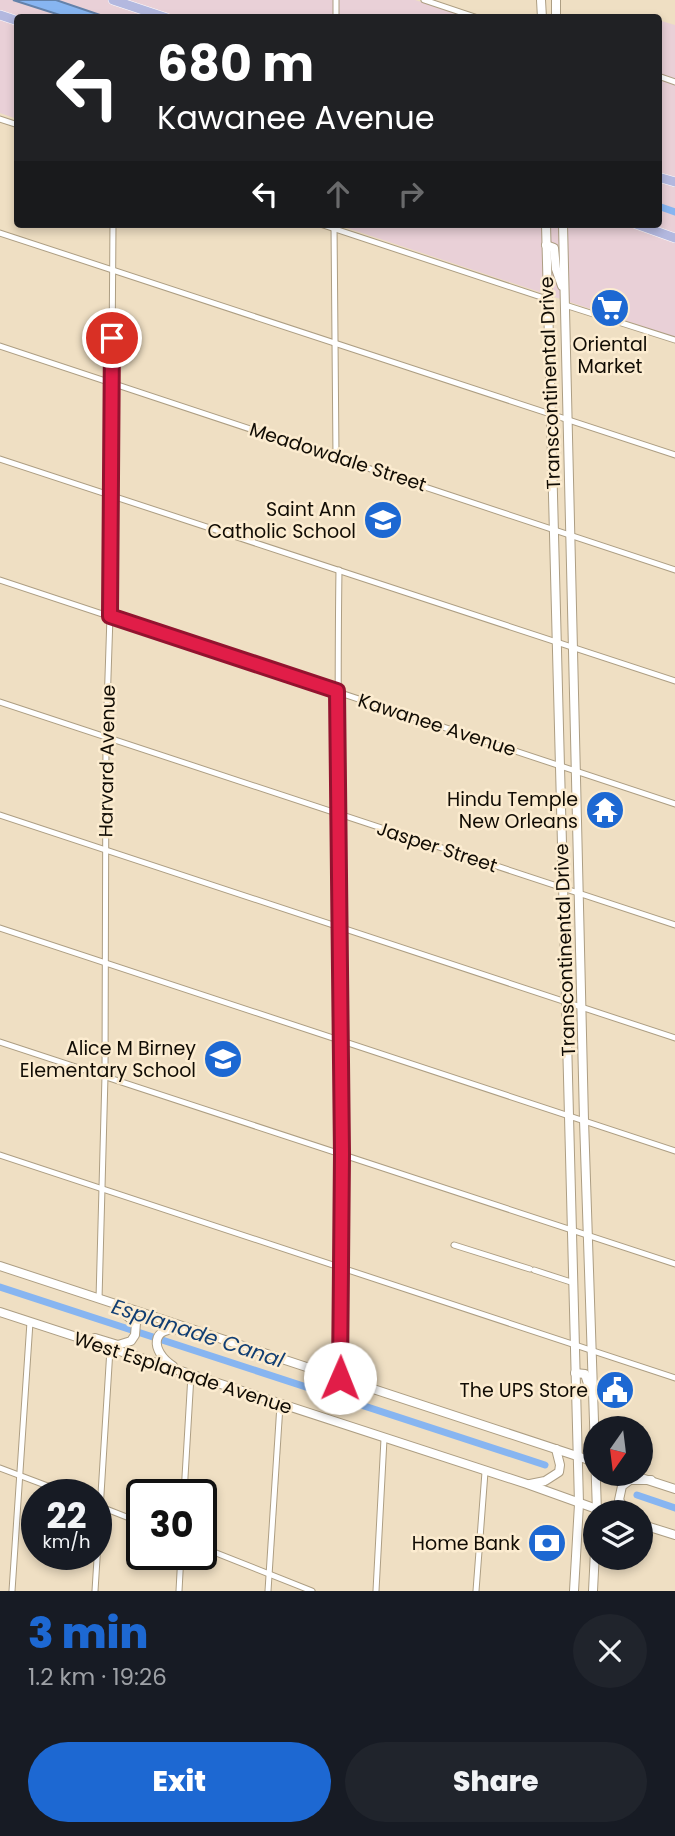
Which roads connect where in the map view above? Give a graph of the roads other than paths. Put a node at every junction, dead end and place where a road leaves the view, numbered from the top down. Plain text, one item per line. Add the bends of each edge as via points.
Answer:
1 (424, 0) edge
2 (116, 1) edge
3 (435, 2) edge
4 (157, 14) edge
5 (467, 14) edge
6 (113, 228) edge
7 (334, 228) edge
8 (340, 228) edge
9 (546, 228) edge
10 (562, 228) edge
11 (647, 228) edge
12 (0, 233) edge
13 (675, 238) edge
14 (546, 245) junction
15 (113, 270) junction
16 (564, 293) junction
17 (547, 299) junction
18 (565, 305) junction
19 (675, 340) edge
20 (335, 343) junction
21 (0, 346) edge
22 (112, 383) junction
23 (551, 413) junction
24 (567, 418) junction
25 (675, 455) edge
26 (335, 456) junction
27 (0, 460) edge
28 (109, 496) junction
29 (554, 529) junction
30 (570, 534) junction
31 (339, 570) junction
32 (675, 570) edge
33 (0, 580) edge
34 (110, 616) junction
35 (557, 642) junction
36 (573, 648) junction
37 (675, 681) edge
38 (337, 691) junction
39 (0, 702) edge
40 (106, 737) junction
41 (561, 766) junction
42 (576, 771) junction
43 (675, 804) edge
44 (339, 814) junction
45 (0, 816) edge
46 (106, 851) junction
47 (564, 889) junction
48 (580, 894) junction
49 (675, 925) edge
50 (339, 927) junction
51 (0, 928) edge
52 (104, 963) junction
53 (566, 1002) junction
54 (582, 1007) junction
55 (675, 1038) edge
56 (340, 1041) junction
57 (0, 1042) edge
58 (104, 1076) junction
59 (570, 1116) junction
60 (584, 1120) junction
61 (675, 1151) edge
62 (342, 1154) junction
63 (0, 1155) edge
64 (103, 1188) junction
65 (572, 1230) junction
66 (589, 1236) junction
67 (454, 1244) dead end
68 (675, 1264) edge
69 (0, 1266) edge
70 (342, 1268) junction
71 (574, 1283) junction
72 (99, 1299) junction
73 (109, 1302) junction
74 (0, 1312) edge
75 (30, 1322) junction
76 (51, 1329) junction
77 (206, 1334) junction
78 (575, 1345) junction
79 (110, 1349) junction
80 (592, 1350) junction
81 (180, 1372) junction
82 (575, 1373) junction
83 (191, 1375) junction
84 (340, 1378) junction
85 (675, 1378) edge
86 (593, 1392) junction
87 (280, 1405) junction
88 (594, 1416) edge
89 (383, 1439) junction
90 (556, 1449) junction
91 (576, 1456) junction
92 (583, 1458) edge
93 (0, 1468) edge
94 (485, 1472) junction
95 (21, 1476) junction
96 (29, 1479) edge
97 (100, 1479) edge
98 (185, 1479) edge
99 (653, 1481) edge
100 (527, 1484) junction
101 (675, 1489) edge
102 (579, 1504) junction
103 (583, 1505) edge
104 (653, 1528) edge
105 (675, 1535) edge
106 (217, 1553) edge
107 (96, 1570) edge
108 (180, 1570) edge
109 (594, 1570) edge
110 (270, 1574) junction
111 (12, 1591) edge
112 (95, 1591) edge
113 (179, 1591) edge
114 (268, 1591) edge
115 (312, 1591) edge
116 (376, 1591) edge
117 (476, 1591) edge
118 (575, 1591) edge
119 (593, 1591) edge

1 - 3 street
2 - 4 main road
3 - 5 street
6 - 15 street, Harvard Avenue
7 - 20 street
8 - 17 street
9 - 14 street, Transcontinental Drive
10 - 16 street, Transcontinental Drive
11 - 13 main road
12 - 15 street
14 - 16 street via 554,248
14 - 17 street, Transcontinental Drive
15 - 20 street
15 - 22 street, Harvard Avenue
16 - 18 street, Transcontinental Drive
17 - 23 street, Transcontinental Drive
18 - 19 street
18 - 24 street, Transcontinental Drive
20 - 23 street
20 - 26 street
21 - 22 street, Meadowdale Street
22 - 26 street, Meadowdale Street
22 - 28 street, Harvard Avenue
23 - 24 street
23 - 29 street, Transcontinental Drive
24 - 25 street
24 - 30 street, Transcontinental Drive
26 - 29 street, Meadowdale Street
27 - 28 street
28 - 31 street
28 - 34 street, Harvard Avenue
29 - 30 street, Meadowdale Street
29 - 35 street, Transcontinental Drive
30 - 32 street, Meadowdale Street
30 - 36 street, Transcontinental Drive
31 - 35 street
31 - 38 street
33 - 34 street, Kawanee Avenue
34 - 38 street, Kawanee Avenue
34 - 40 street, Harvard Avenue
35 - 36 street
35 - 41 street, Transcontinental Drive
36 - 37 street
36 - 42 street, Transcontinental Drive
38 - 41 street, Kawanee Avenue
38 - 44 street
39 - 40 street, Jasper Street
40 - 44 street, Jasper Street
40 - 46 street, Harvard Avenue
41 - 42 street, Kawanee Avenue
41 - 47 street, Transcontinental Drive
42 - 43 street, Kawanee Avenue
42 - 48 street, Transcontinental Drive
44 - 47 street, Jasper Street
44 - 50 street
45 - 46 street
46 - 50 street
46 - 52 street, Harvard Avenue
47 - 48 street, Jasper Street
47 - 53 street, Transcontinental Drive
48 - 49 street, Jasper Street
48 - 54 street, Transcontinental Drive
50 - 53 street
50 - 56 street
51 - 52 street
52 - 56 street
52 - 58 street, Harvard Avenue
53 - 54 street
53 - 59 street, Transcontinental Drive
54 - 55 street
54 - 60 street, Transcontinental Drive
56 - 59 street
56 - 62 street
57 - 58 street
58 - 62 street
58 - 64 street, Harvard Avenue
59 - 60 street
59 - 65 street, Transcontinental Drive
60 - 61 street
60 - 66 street, Transcontinental Drive
62 - 65 street
62 - 70 street
63 - 64 street
64 - 70 street
64 - 72 street, Harvard Avenue
65 - 66 street
65 - 71 street, Transcontinental Drive
66 - 68 street
66 - 80 street, Transcontinental Drive
67 - 71 street
69 - 72 street
70 - 78 street
70 - 84 street
71 - 78 street, Transcontinental Drive
72 - 73 street
73 - 76 street via 136,1323 131,1341 118,1345 68,1329
73 - 77 street
74 - 75 street, West Esplanade Avenue
75 - 76 street, West Esplanade Avenue
75 - 95 street
76 - 79 street, West Esplanade Avenue
77 - 81 street via 174,1329 160,1335 155,1346 158,1353
77 - 84 street
78 - 80 street
78 - 82 street, Transcontinental Drive
79 - 81 street, West Esplanade Avenue
79 - 97 street
80 - 85 street
80 - 86 street, Transcontinental Drive
81 - 83 street, West Esplanade Avenue
82 - 86 street via 585,1374
82 - 91 street, Transcontinental Drive
83 - 87 street, West Esplanade Avenue
83 - 98 street
84 - 90 street
86 - 88 street, Transcontinental Drive
87 - 89 street, West Esplanade Avenue
87 - 110 street
89 - 94 street, West Esplanade Avenue
89 - 116 street
90 - 91 street
90 - 100 street via 559,1472 545,1481
91 - 92 street
91 - 102 street, Transcontinental Drive
93 - 95 street
94 - 100 street, West Esplanade Avenue
94 - 117 street
95 - 96 street
95 - 111 street
99 - 101 street
100 - 102 street, West Esplanade Avenue
102 - 103 street, West Esplanade Avenue
102 - 118 street, Transcontinental Drive
104 - 105 street
106 - 110 street
107 - 112 street
108 - 113 street
109 - 119 street
110 - 114 street
110 - 115 street

